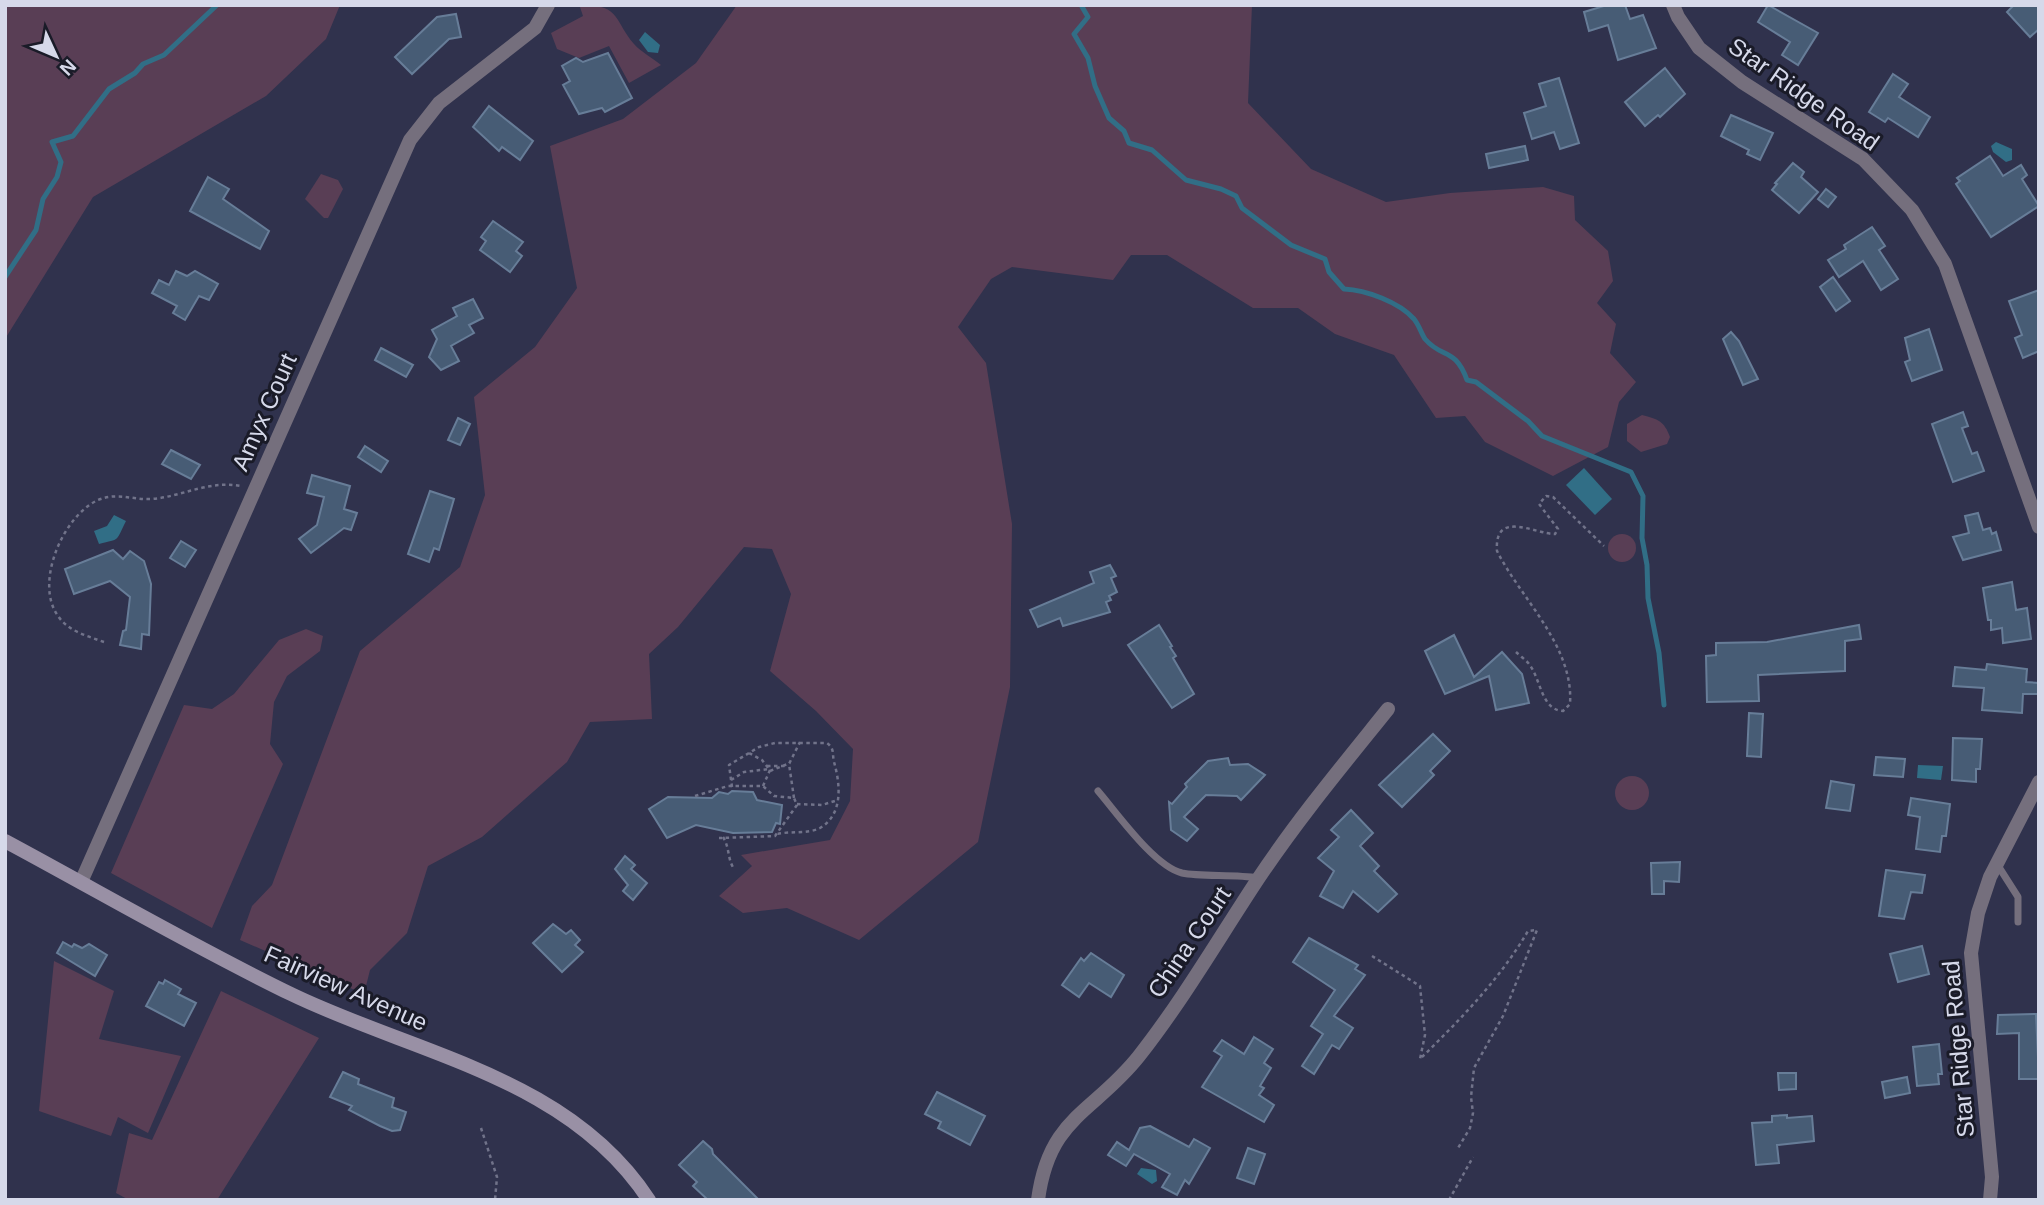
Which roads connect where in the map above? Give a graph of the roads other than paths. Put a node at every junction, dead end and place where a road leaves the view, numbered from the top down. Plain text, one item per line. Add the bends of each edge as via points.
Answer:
1 (548, 5) edge
2 (1674, 5) edge
3 (2039, 527) edge
4 (1388, 709) dead end
5 (2039, 782) edge
6 (1098, 791) dead end
7 (5, 841) edge
8 (1996, 864) junction
9 (1258, 878) junction
10 (81, 882) junction
11 (2018, 922) dead end
12 (649, 1200) edge
13 (1038, 1200) edge
14 (1990, 1200) edge

1 - 10 street, Amyx Court via 535,28 439,103 410,140
2 - 3 street, Star Ridge Road via 1699,48 1742,82 1863,159 1912,210 1945,264
4 - 9 street, China Court via 1314,799
5 - 8 street, Star Ridge Road
6 - 9 lane via 1156,856 1181,873
7 - 10 main road, Fairview Avenue
8 - 11 lane via 2018,897
8 - 14 street, Star Ridge Road via 1978,913 1971,953 1992,1177
9 - 13 street, China Court via 1137,1058 1069,1123 1054,1144 1042,1170
10 - 12 main road, Fairview Avenue via 293,995 444,1055 566,1114 603,1144

